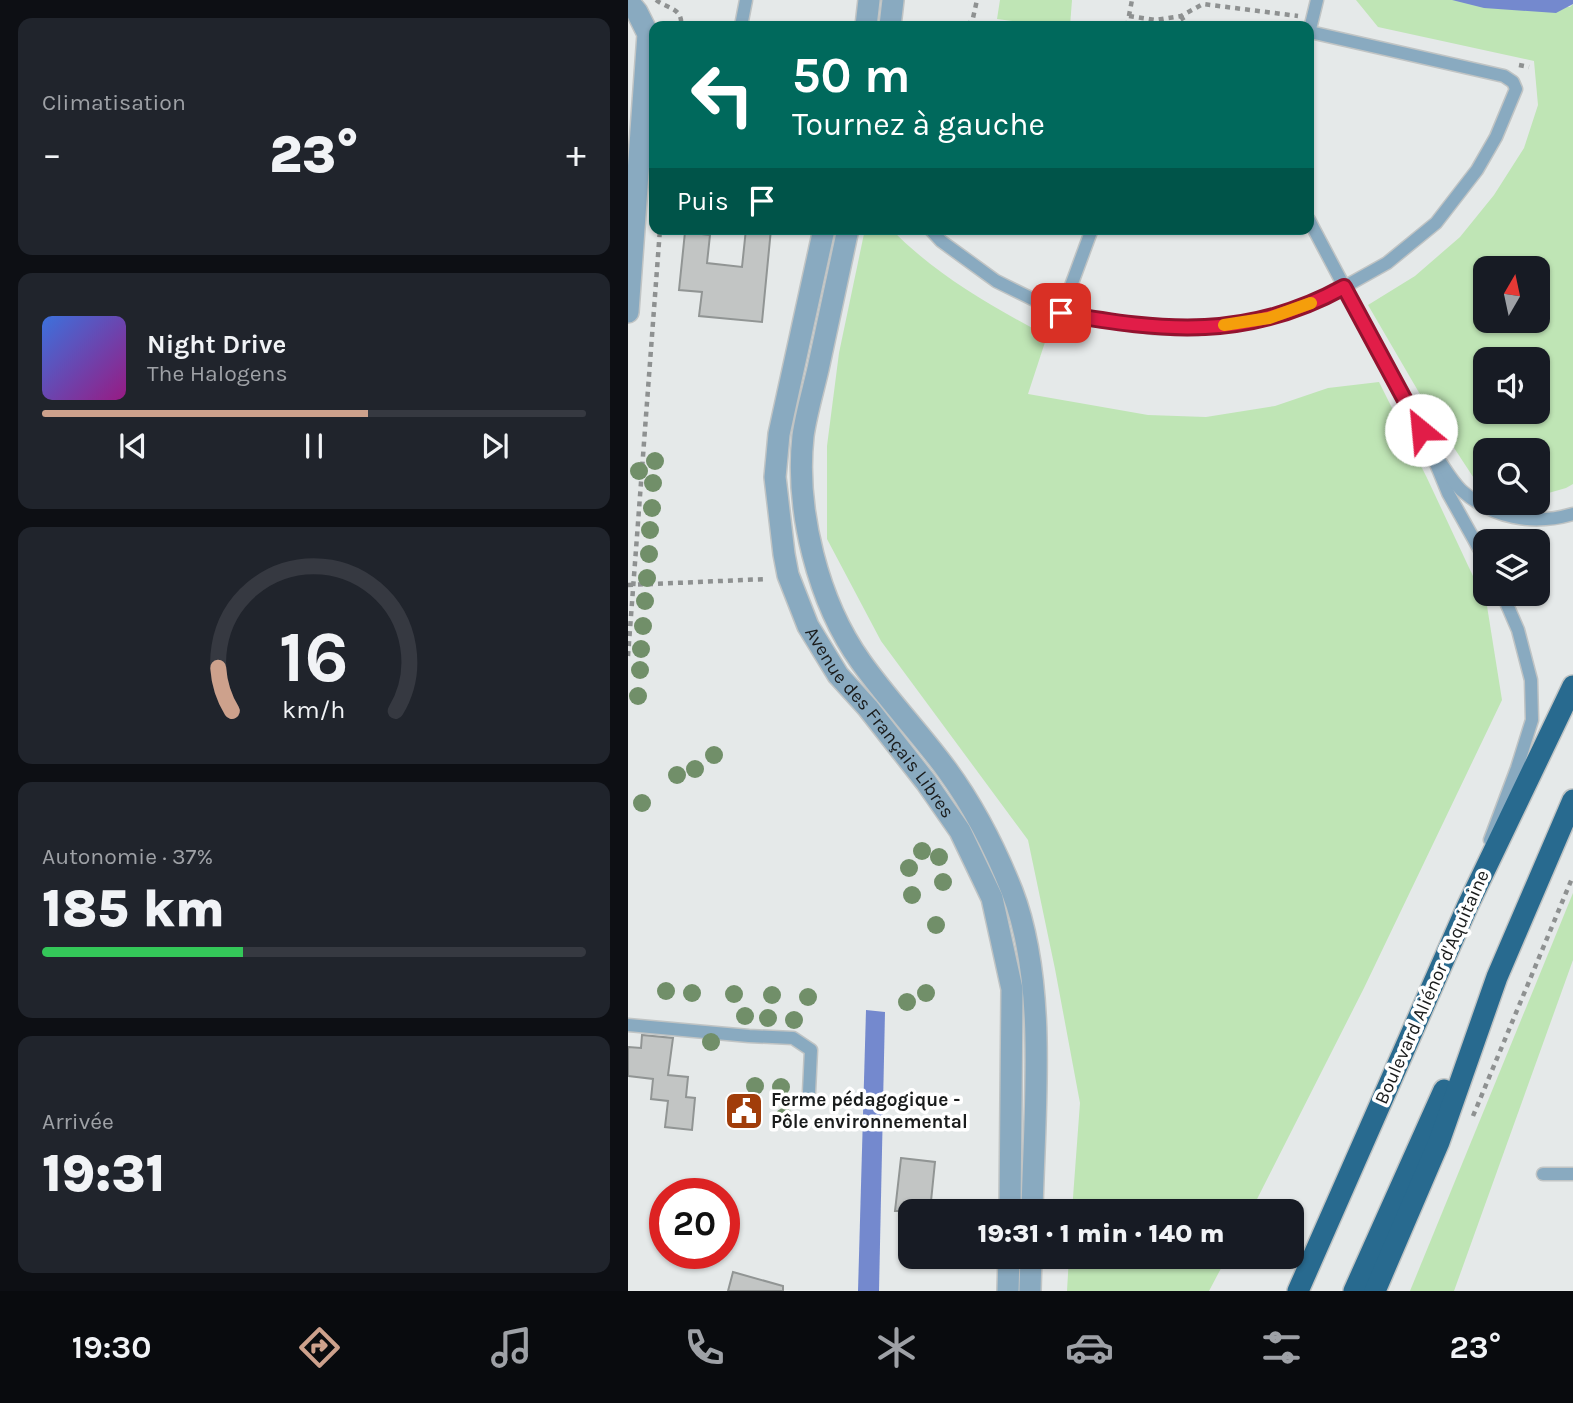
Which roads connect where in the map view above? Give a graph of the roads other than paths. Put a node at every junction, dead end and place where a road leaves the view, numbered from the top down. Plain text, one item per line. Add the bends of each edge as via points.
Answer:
1 (746, 0) edge
2 (869, 0) edge
3 (893, 0) edge
4 (1317, 0) edge
5 (628, 1) edge
6 (742, 21) edge
7 (867, 21) edge
8 (891, 21) edge
9 (1312, 21) edge
10 (649, 30) edge
11 (1314, 33) edge
12 (649, 57) edge
13 (1314, 230) edge
14 (823, 235) edge
15 (847, 235) edge
16 (936, 235) edge
17 (1090, 235) edge
18 (1344, 287) junction
19 (628, 312) edge
20 (1061, 313) junction
21 (1430, 447) junction
22 (1573, 514) edge
23 (1473, 538) edge
24 (1508, 606) edge
25 (1573, 686) edge
26 (1573, 800) edge
27 (1468, 905) junction
28 (628, 1025) edge
29 (809, 1092) dead end
30 (1543, 1174) dead end
31 (1573, 1174) edge
32 (1010, 1199) edge
33 (1032, 1199) edge
34 (1009, 1269) edge
35 (1031, 1269) edge
36 (1361, 1290) edge
37 (1008, 1291) edge
38 (1030, 1291) edge
39 (1296, 1291) edge

1 - 6 lane
2 - 7 street
3 - 8 street
4 - 9 lane
5 - 10 street
11 - 18 lane via 1504,76 1516,89 1477,170 1436,223 1387,263
12 - 19 street
13 - 18 lane
14 - 32 street, Avenue des Français Libres via 779,434 775,477 788,575 808,626 838,675 927,782 960,831 992,898 1012,989
15 - 33 street, Avenue des Français Libres via 803,435 805,518 835,618 859,659 947,770 982,823 1013,893 1029,950 1033,989
16 - 20 lane via 996,281
17 - 20 lane
18 - 20 lane via 1269,318 1197,329 1154,328
18 - 21 lane
21 - 22 lane via 1459,488 1495,511 1536,521
21 - 23 lane
24 - 27 lane via 1531,680 1532,720
25 - 27 highway, Boulevard Aliénor d'Aquitaine
26 - 36 highway
27 - 39 highway, Boulevard Aliénor d'Aquitaine
28 - 29 lane via 793,1038 811,1050
30 - 31 lane
34 - 37 street
35 - 38 street

